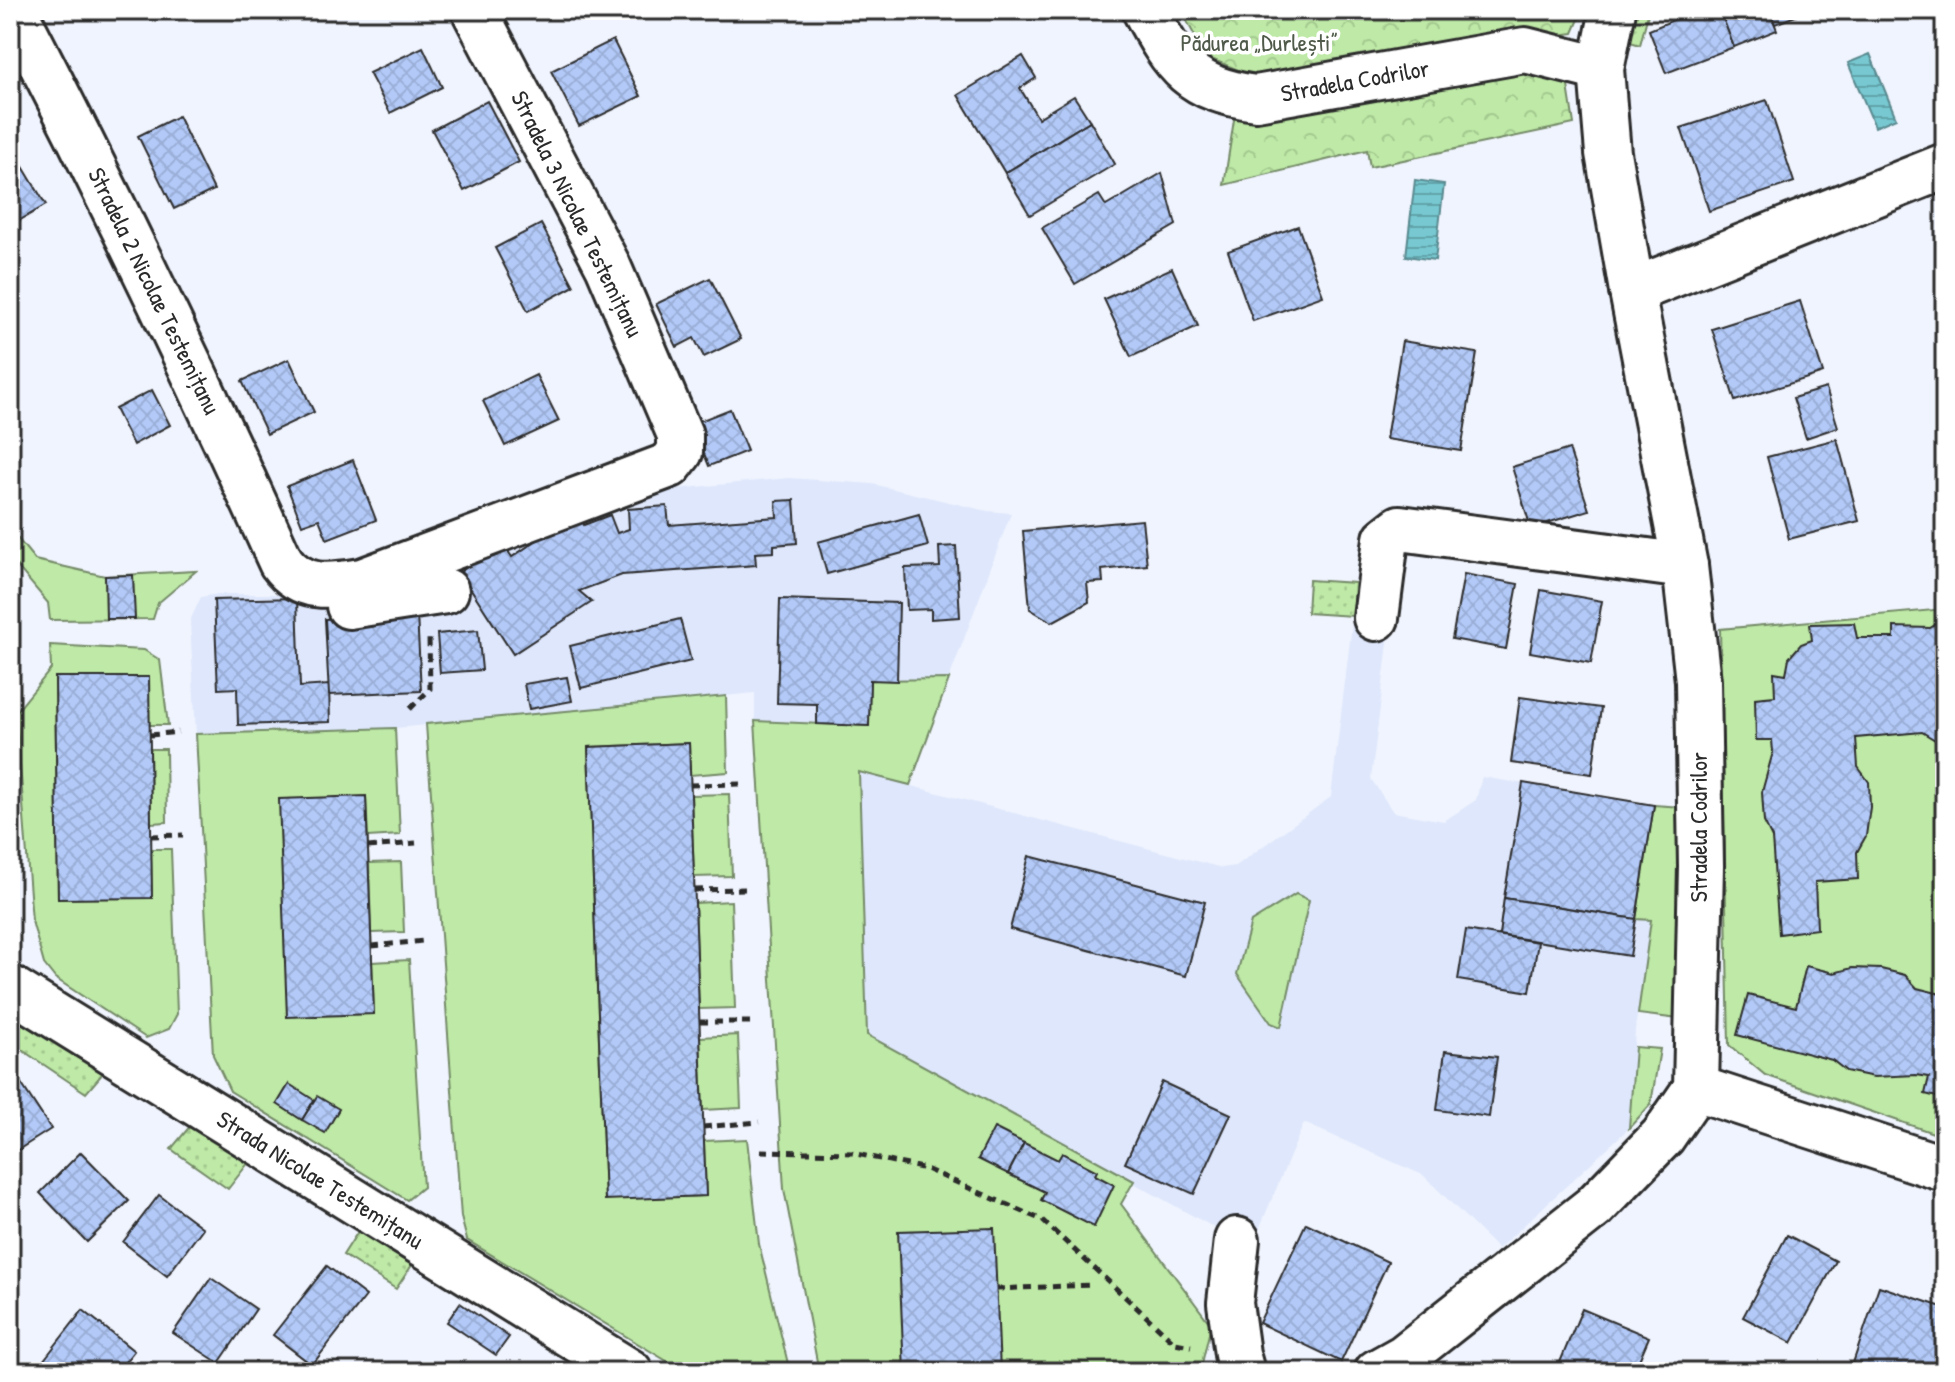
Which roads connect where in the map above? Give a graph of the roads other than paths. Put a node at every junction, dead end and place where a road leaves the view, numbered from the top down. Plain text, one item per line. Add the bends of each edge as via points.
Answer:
1 (14, 10) edge
2 (474, 10) edge
3 (1145, 10) edge
4 (1613, 10) edge
5 (1601, 69) junction
6 (1945, 166) edge
7 (1632, 291) junction
8 (670, 465) joint
9 (1685, 566) junction
10 (437, 592) road end
11 (315, 611) dead end
12 (1376, 618) dead end
13 (10, 988) edge
14 (1696, 1088) junction
15 (1945, 1169) edge
16 (1237, 1240) dead end
17 (1239, 1363) edge
18 (630, 1372) edge
19 (1377, 1372) edge

1 - 8 street, Stradela 2 Nicolae Testemițanu via 289,573 316,586 362,581
2 - 8 street, Stradela 3 Nicolae Testemițanu via 608,266 680,435 680,452
3 - 5 street, Stradela Codrilor via 1165,48 1192,77 1225,94 1256,98 1525,50
4 - 5 street, Stradela Codrilor
5 - 7 street, Stradela Codrilor via 1608,153
6 - 7 street
7 - 9 street, Stradela Codrilor
9 - 12 street via 1400,528 1386,539
9 - 14 street, Stradela Codrilor via 1698,681
10 - 11 street
13 - 18 street, Strada Nicolae Testemițanu
14 - 15 street
14 - 19 street via 1663,1136 1594,1207 1404,1357
16 - 17 street via 1230,1303

